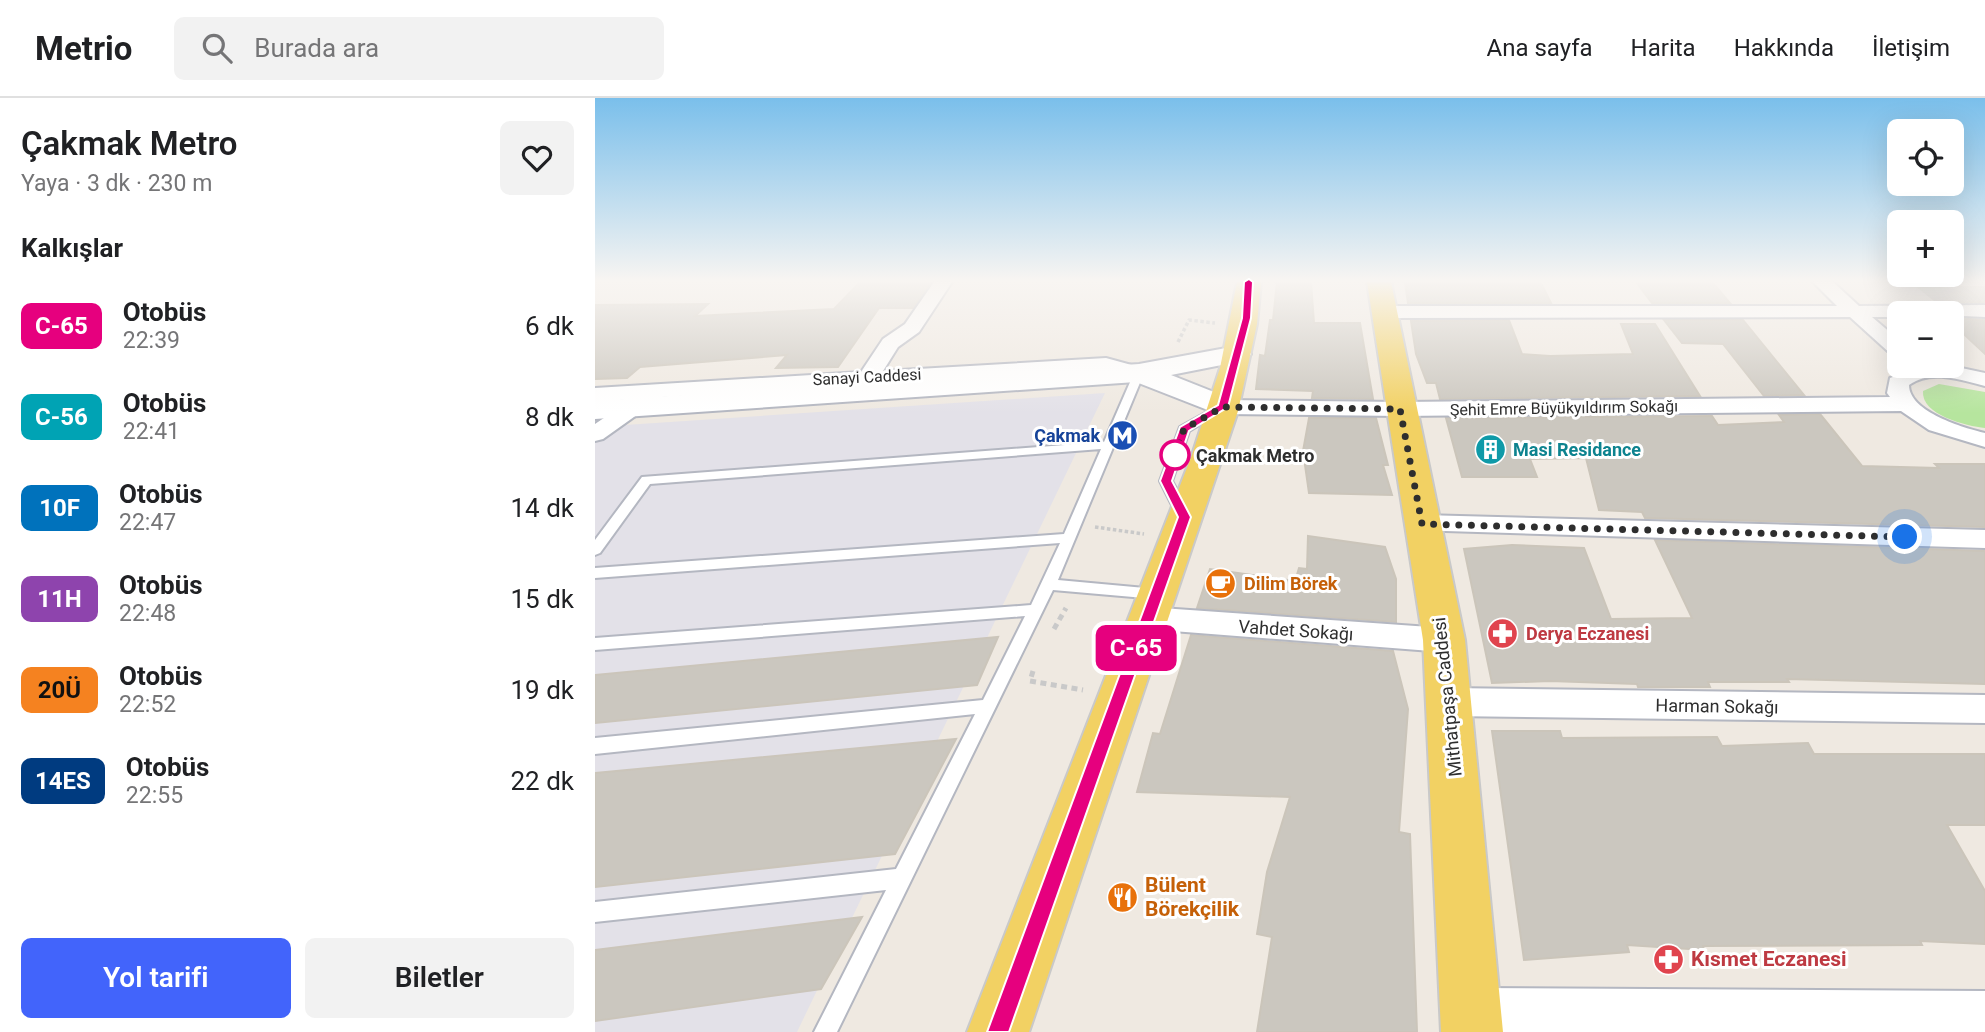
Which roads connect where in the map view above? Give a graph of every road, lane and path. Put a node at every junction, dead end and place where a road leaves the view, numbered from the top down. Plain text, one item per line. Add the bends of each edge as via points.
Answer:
1 (914, 326) edge
2 (1244, 326) edge
3 (1385, 326) edge
4 (1871, 326) edge
5 (1887, 340) edge
6 (1237, 354) junction
7 (1139, 373) junction
8 (1964, 375) edge
9 (869, 377) junction
10 (1904, 378) edge
11 (1985, 380) edge
12 (595, 395) edge
13 (648, 398) junction
14 (1905, 404) junction
15 (1223, 407) junction
16 (1400, 409) junction
17 (595, 410) edge
18 (595, 434) edge
19 (1985, 440) edge
20 (1107, 445) junction
21 (1099, 520) dead end
22 (1422, 524) junction
23 (1181, 527) junction
24 (1070, 537) junction
25 (1985, 539) edge
26 (595, 550) edge
27 (595, 573) edge
28 (1049, 584) junction
29 (1153, 606) junction
30 (1034, 610) junction
31 (1444, 640) junction
32 (595, 644) edge
33 (1038, 661) dead end
34 (1119, 697) junction
35 (1449, 702) junction
36 (991, 706) junction
37 (1985, 709) edge
38 (595, 746) edge
39 (903, 878) junction
40 (595, 912) edge
41 (1985, 1022) edge
42 (1472, 1025) edge
43 (825, 1032) edge
44 (998, 1032) edge

1 - 9 street via 890,343
2 - 6 main road
3 - 16 main road, Mithatpaşa Caddesi
4 - 5 street
6 - 7 street, Sanayi Caddesi
6 - 15 main road
7 - 9 street, Sanayi Caddesi via 1106,364
7 - 13 street, Sanayi Caddesi
7 - 15 street, Sanayi Caddesi
7 - 20 lane
8 - 11 street
9 - 13 street, Sanayi Caddesi
10 - 14 street via 1898,383 1898,393
12 - 13 street, Sanayi Caddesi
13 - 17 street, Sanayi Caddesi
13 - 18 street
14 - 16 street, Şehit Emre Büyükyıldırım Sokağı
14 - 19 street via 1943,428
15 - 16 street, Şehit Emre Büyükyıldırım Sokağı
15 - 23 main road
16 - 22 main road, Mithatpaşa Caddesi
20 - 24 lane
20 - 26 lane via 646,480
21 - 23 path via 1095,528
22 - 25 street
22 - 31 main road, Mithatpaşa Caddesi
23 - 29 main road
24 - 27 lane
24 - 28 lane
28 - 29 lane
28 - 30 lane
29 - 31 street, Vahdet Sokağı
29 - 34 main road
30 - 32 lane
30 - 36 lane
31 - 35 main road, Mithatpaşa Caddesi
33 - 34 path via 1030,681
34 - 44 main road
35 - 37 street, Harman Sokağı
35 - 42 main road, Mithatpaşa Caddesi
36 - 38 lane
36 - 39 lane
39 - 40 lane
39 - 43 lane
41 - 42 street

